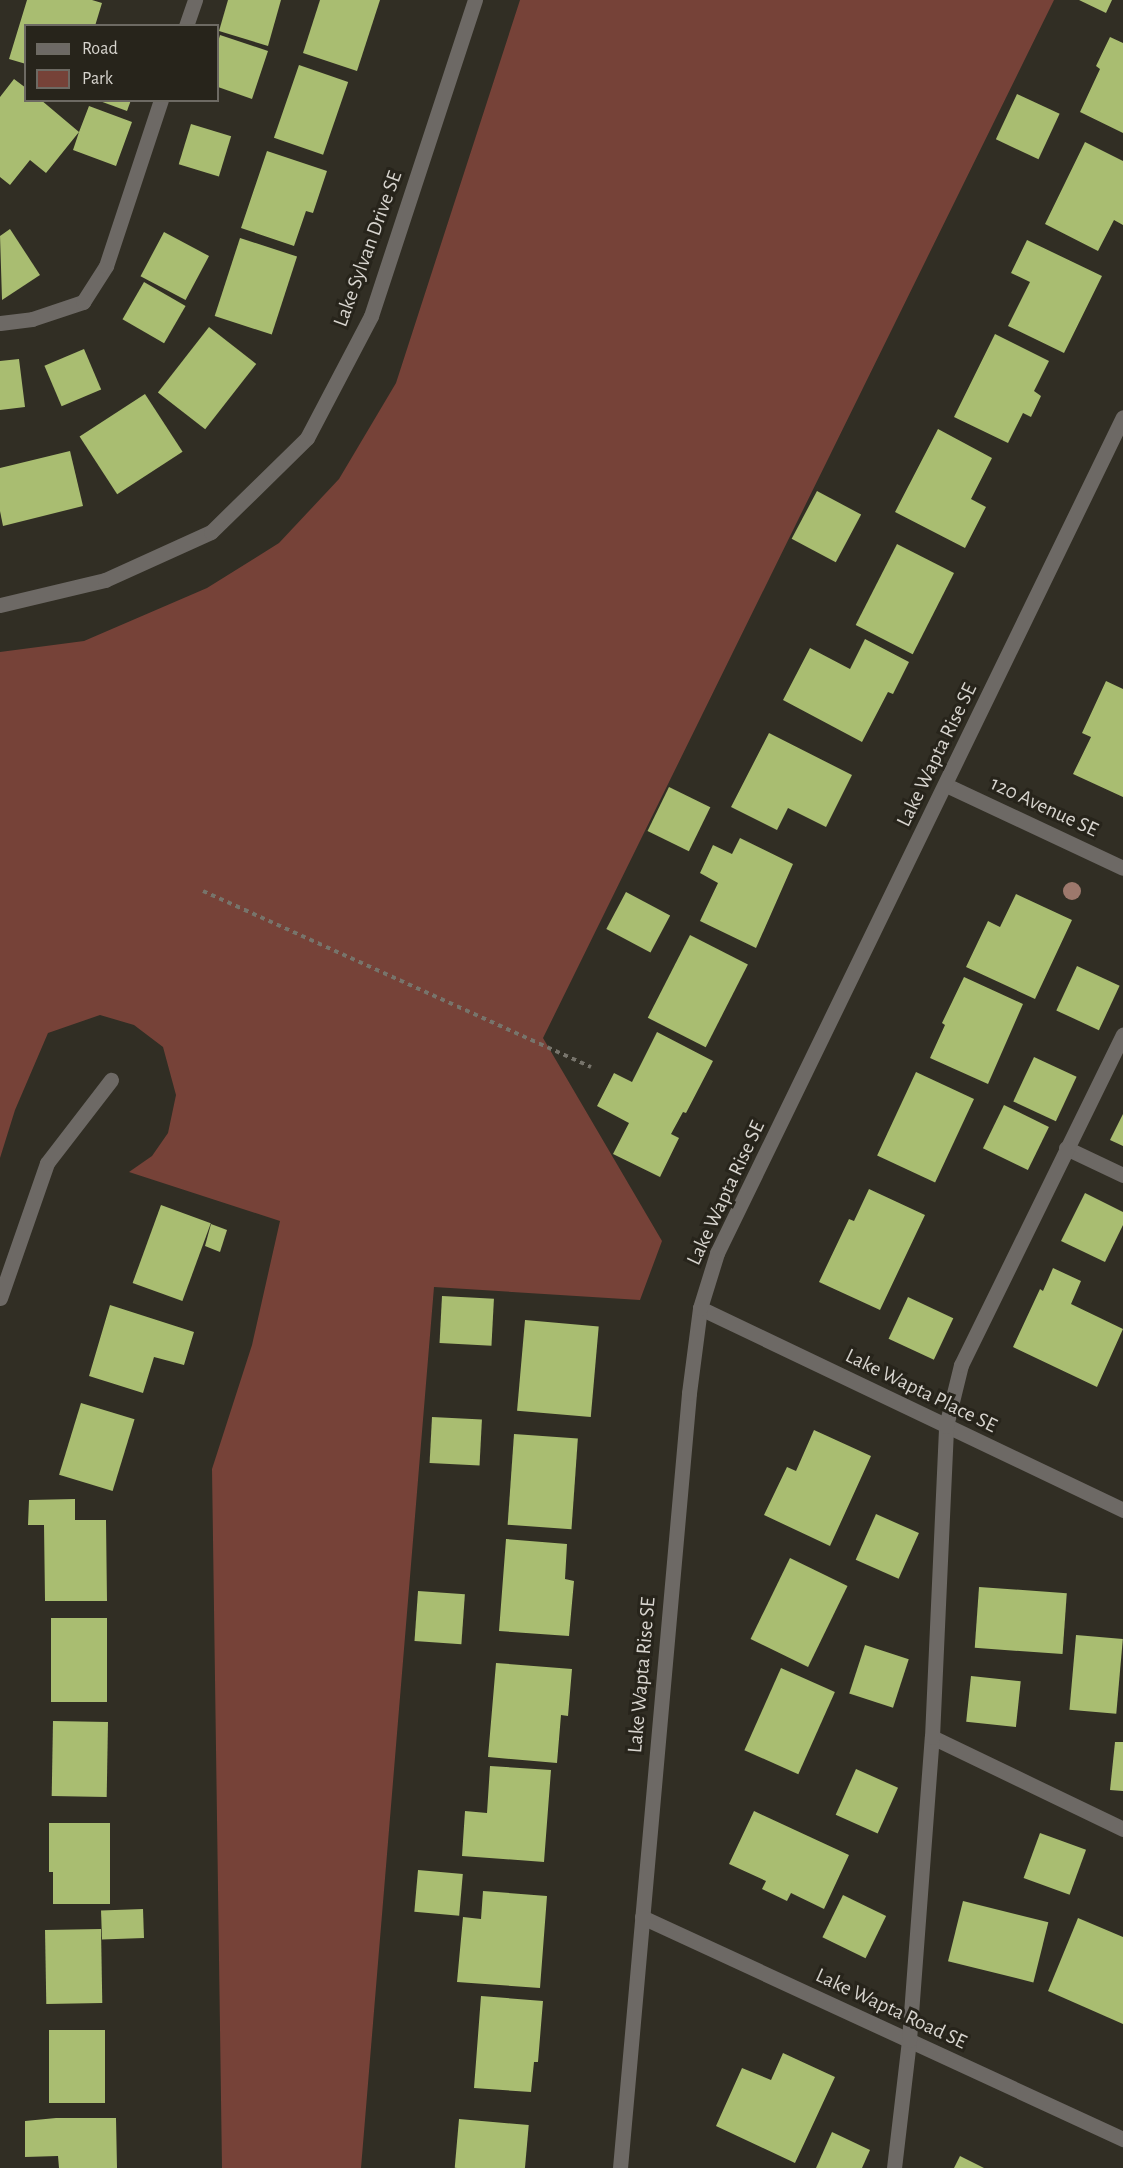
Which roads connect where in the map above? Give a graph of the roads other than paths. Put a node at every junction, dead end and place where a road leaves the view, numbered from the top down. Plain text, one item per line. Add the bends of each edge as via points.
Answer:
1 (195, 0) edge
2 (475, 0) edge
3 (187, 24) edge
4 (160, 102) edge
5 (0, 323) edge
6 (1123, 417) edge
7 (0, 605) edge
8 (946, 785) junction
9 (1123, 868) edge
10 (1123, 1035) edge
11 (111, 1080) dead end
12 (1066, 1148) junction
13 (1123, 1175) edge
14 (0, 1298) edge
15 (700, 1308) junction
16 (946, 1426) junction
17 (1123, 1510) edge
18 (932, 1737) junction
19 (1123, 1829) edge
20 (642, 1917) junction
21 (909, 2040) junction
22 (1123, 2139) edge
23 (620, 2168) edge
24 (894, 2168) edge

1 - 3 street
2 - 7 street, Lake Sylvan Drive SE via 371,316 307,438 210,532 105,580
4 - 5 street via 106,266 83,302 32,319
6 - 8 street, Lake Wapta Rise SE
8 - 9 street, 120 Avenue SE
8 - 15 street, Lake Wapta Rise SE via 717,1253
10 - 12 street
11 - 14 street via 47,1163
12 - 13 street
12 - 16 street via 961,1365
15 - 16 street, Lake Wapta Place SE
15 - 20 street, Lake Wapta Rise SE via 688,1392
16 - 17 street, Lake Wapta Place SE
16 - 18 street
18 - 19 street
18 - 21 street
20 - 21 street, Lake Wapta Road SE
20 - 23 street, Lake Wapta Rise SE
21 - 22 street, Lake Wapta Road SE
21 - 24 street

